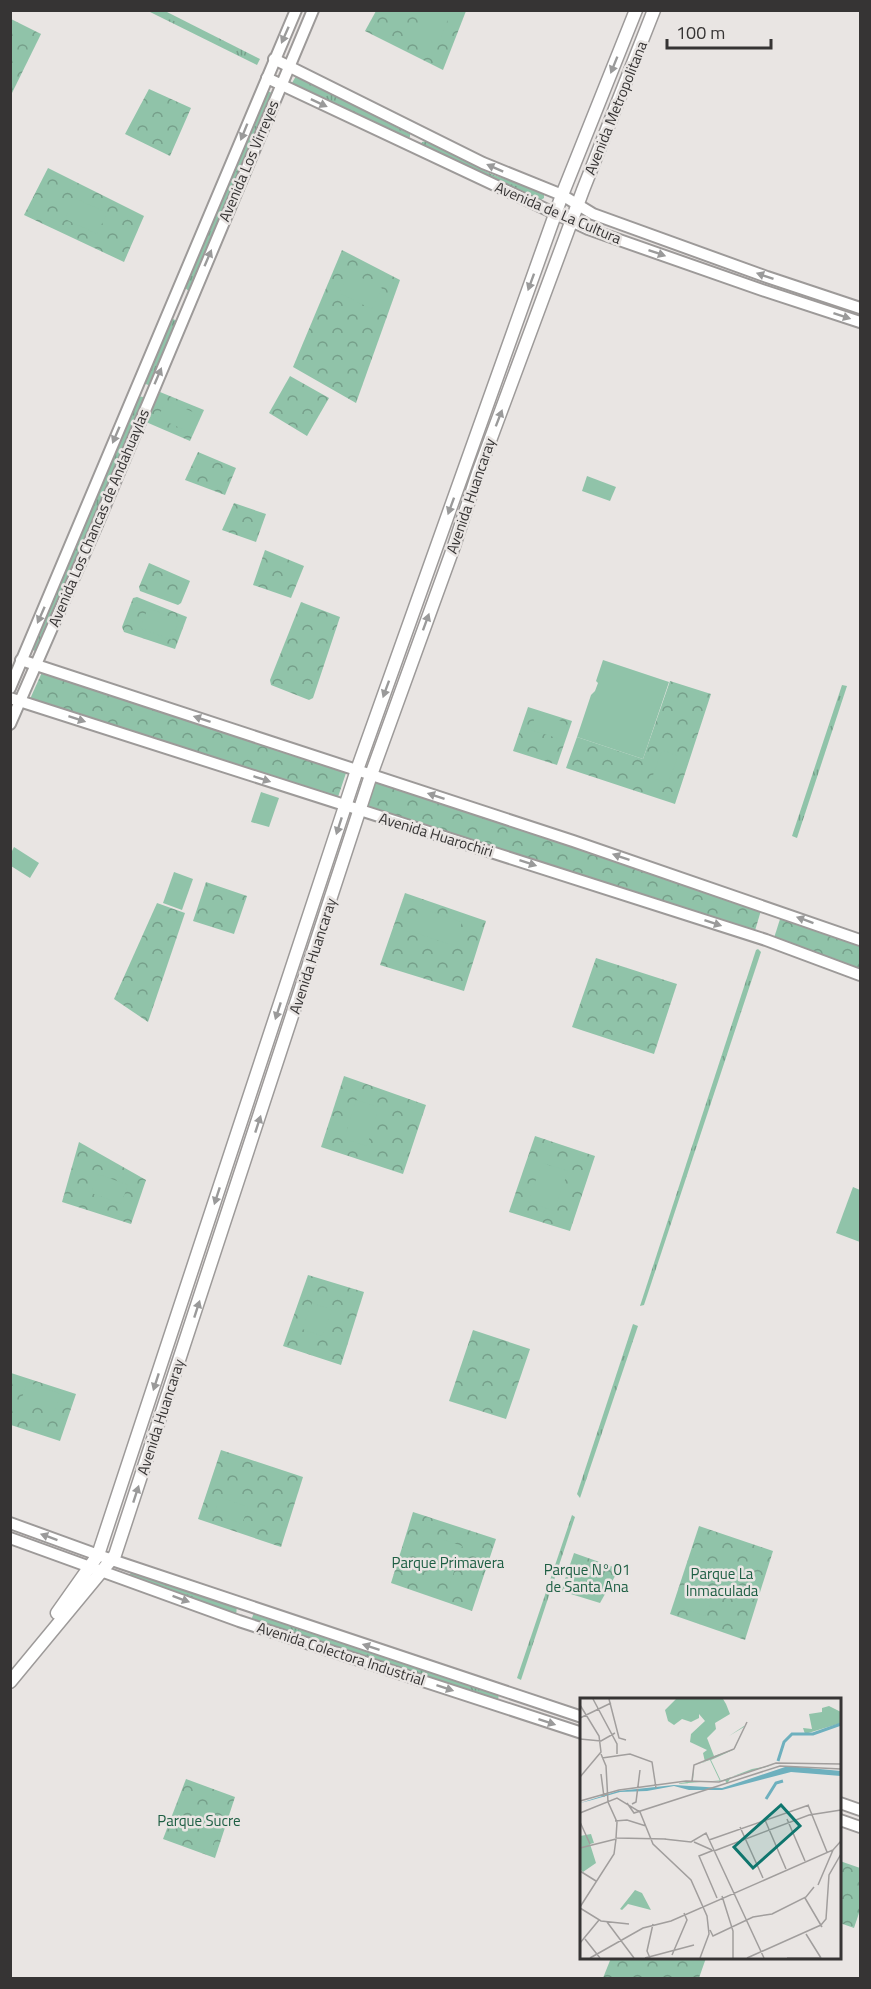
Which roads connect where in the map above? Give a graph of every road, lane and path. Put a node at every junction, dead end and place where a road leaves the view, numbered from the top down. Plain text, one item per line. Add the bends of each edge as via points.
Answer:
1 (296, 10) edge
2 (313, 10) edge
3 (636, 10) edge
4 (654, 10) edge
5 (274, 59) junction
6 (289, 67) junction
7 (267, 78) junction
8 (282, 85) junction
9 (562, 195) junction
10 (578, 205) junction
11 (555, 213) junction
12 (572, 222) junction
13 (171, 304) joint
14 (861, 308) edge
15 (185, 311) joint
16 (861, 322) edge
17 (21, 660) junction
18 (37, 665) junction
19 (10, 688) edge
20 (16, 700) edge
21 (10, 724) edge
22 (357, 770) junction
23 (371, 775) junction
24 (345, 806) junction
25 (360, 811) junction
26 (861, 940) edge
27 (861, 975) edge
28 (10, 1523) edge
29 (10, 1538) edge
30 (98, 1555) junction
31 (112, 1560) junction
32 (96, 1569) junction
33 (10, 1673) edge
34 (10, 1682) edge
35 (580, 1716) edge
36 (580, 1732) edge
37 (841, 1803) edge
38 (861, 1810) edge
39 (841, 1820) edge
40 (861, 1827) edge

1 -> 5 main road, Avenida Los Virreyes
2 - 6 main road, Avenida Los Virreyes
3 -> 9 main road, Avenida Metropolitana
4 - 10 main road, Avenida Metropolitana
5 - 6 main road, Avenida de La Cultura
5 - 7 main road, Avenida Los Virreyes
6 - 8 main road, Avenida Los Virreyes
9 -> 6 main road, Avenida de La Cultura via 483,163
7 - 8 main road, Avenida de La Cultura
7 -> 13 main road, Avenida Los Virreyes
8 -> 11 main road, Avenida de La Cultura
15 -> 8 main road, Avenida Los Virreyes
9 - 10 main road, Avenida de La Cultura
9 - 11 main road, Avenida Huancaray
10 - 12 main road, Avenida Huancaray
14 -> 10 main road, Avenida de La Cultura via 593,214
11 - 12 main road, Avenida de La Cultura
11 -> 22 main road, Avenida Huancaray
12 -> 16 main road, Avenida de La Cultura
23 -> 12 main road, Avenida Huancaray
13 -> 17 main road, Avenida Los Chancas de Andahuaylas
18 -> 15 main road, Avenida Los Chancas de Andahuaylas
17 - 18 main road
17 - 19 main road, Avenida Los Chancas de Andahuaylas
18 - 20 main road, Avenida Los Chancas de Andahuaylas
22 -> 18 main road
20 - 21 main road, Avenida Los Chancas de Andahuaylas
20 -> 24 main road, Avenida Huarochiri
22 - 23 main road
22 - 24 main road, Avenida Huancaray
23 - 25 main road, Avenida Huancaray
26 -> 23 main road
24 - 25 main road, Avenida Huarochiri
24 -> 30 main road, Avenida Huancaray
25 -> 27 main road, Avenida Huarochiri via 766,940
31 -> 25 main road, Avenida Huancaray
30 -> 28 main road, Avenida Colectora Industrial
29 - 32 main road, Avenida Colectora Industrial
30 - 31 main road, Avenida Colectora Industrial
30 - 32 main road, Avenida Huancaray
31 - 32 main road, Avenida Huancaray
35 -> 31 main road, Avenida Colectora Industrial
32 - 33 main road, Avenida Huancaray
32 - 34 main road, Avenida Huancaray
32 -> 36 main road, Avenida Colectora Industrial via 239,1621
37 - 38 main road
39 - 40 main road

